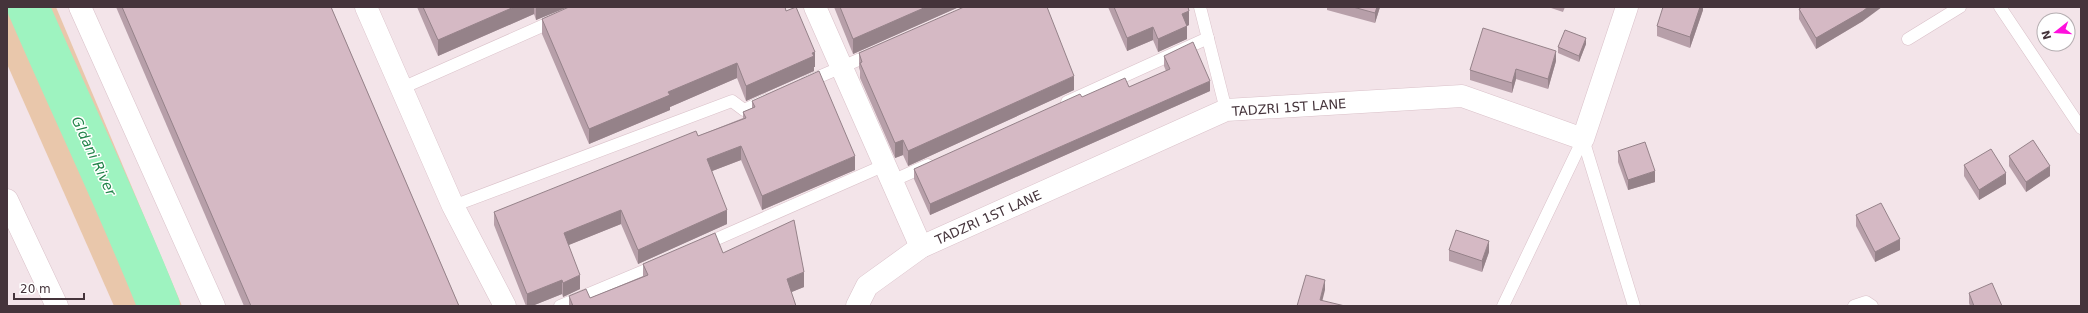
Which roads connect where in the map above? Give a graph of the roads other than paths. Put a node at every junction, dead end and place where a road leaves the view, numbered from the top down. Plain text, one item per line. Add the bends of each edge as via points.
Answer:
1 (80, 7) edge
2 (366, 7) edge
3 (585, 7) edge
4 (815, 7) edge
5 (1200, 7) edge
6 (1627, 7) edge
7 (1960, 7) edge
8 (2000, 7) edge
9 (1208, 38) junction
10 (1908, 39) dead end
11 (885, 48) edge
12 (842, 67) junction
13 (402, 88) junction
14 (793, 88) edge
15 (779, 94) edge
16 (1057, 106) edge
17 (1226, 110) junction
18 (2081, 128) edge
19 (1583, 140) junction
20 (942, 158) edge
21 (888, 173) junction
22 (7, 200) edge
23 (453, 206) junction
24 (921, 247) junction
25 (692, 250) edge
26 (670, 259) edge
27 (57, 306) edge
28 (214, 306) edge
29 (505, 306) edge
30 (560, 306) edge
31 (857, 306) edge
32 (1503, 306) edge
33 (1634, 306) edge
34 (1854, 306) edge
35 (1872, 306) edge

1 - 28 street
2 - 13 street
3 - 13 lane
4 - 12 street, TADZRI 1ST LANE
5 - 9 lane
6 - 19 street
7 - 10 lane
8 - 18 lane
9 - 16 lane
9 - 17 lane
11 - 12 lane
12 - 14 lane
12 - 21 street, TADZRI 1ST LANE
13 - 23 street
15 - 23 lane via 744,110 732,101
17 - 19 street, TADZRI 1ST LANE via 1462,96
17 - 24 street, TADZRI 1ST LANE
19 - 32 lane
19 - 33 lane
20 - 21 lane
21 - 24 street, TADZRI 1ST LANE
21 - 25 lane
22 - 27 street
23 - 29 street
24 - 31 street, TADZRI 1ST LANE via 867,286
26 - 30 lane
34 - 35 lane via 1866,302

